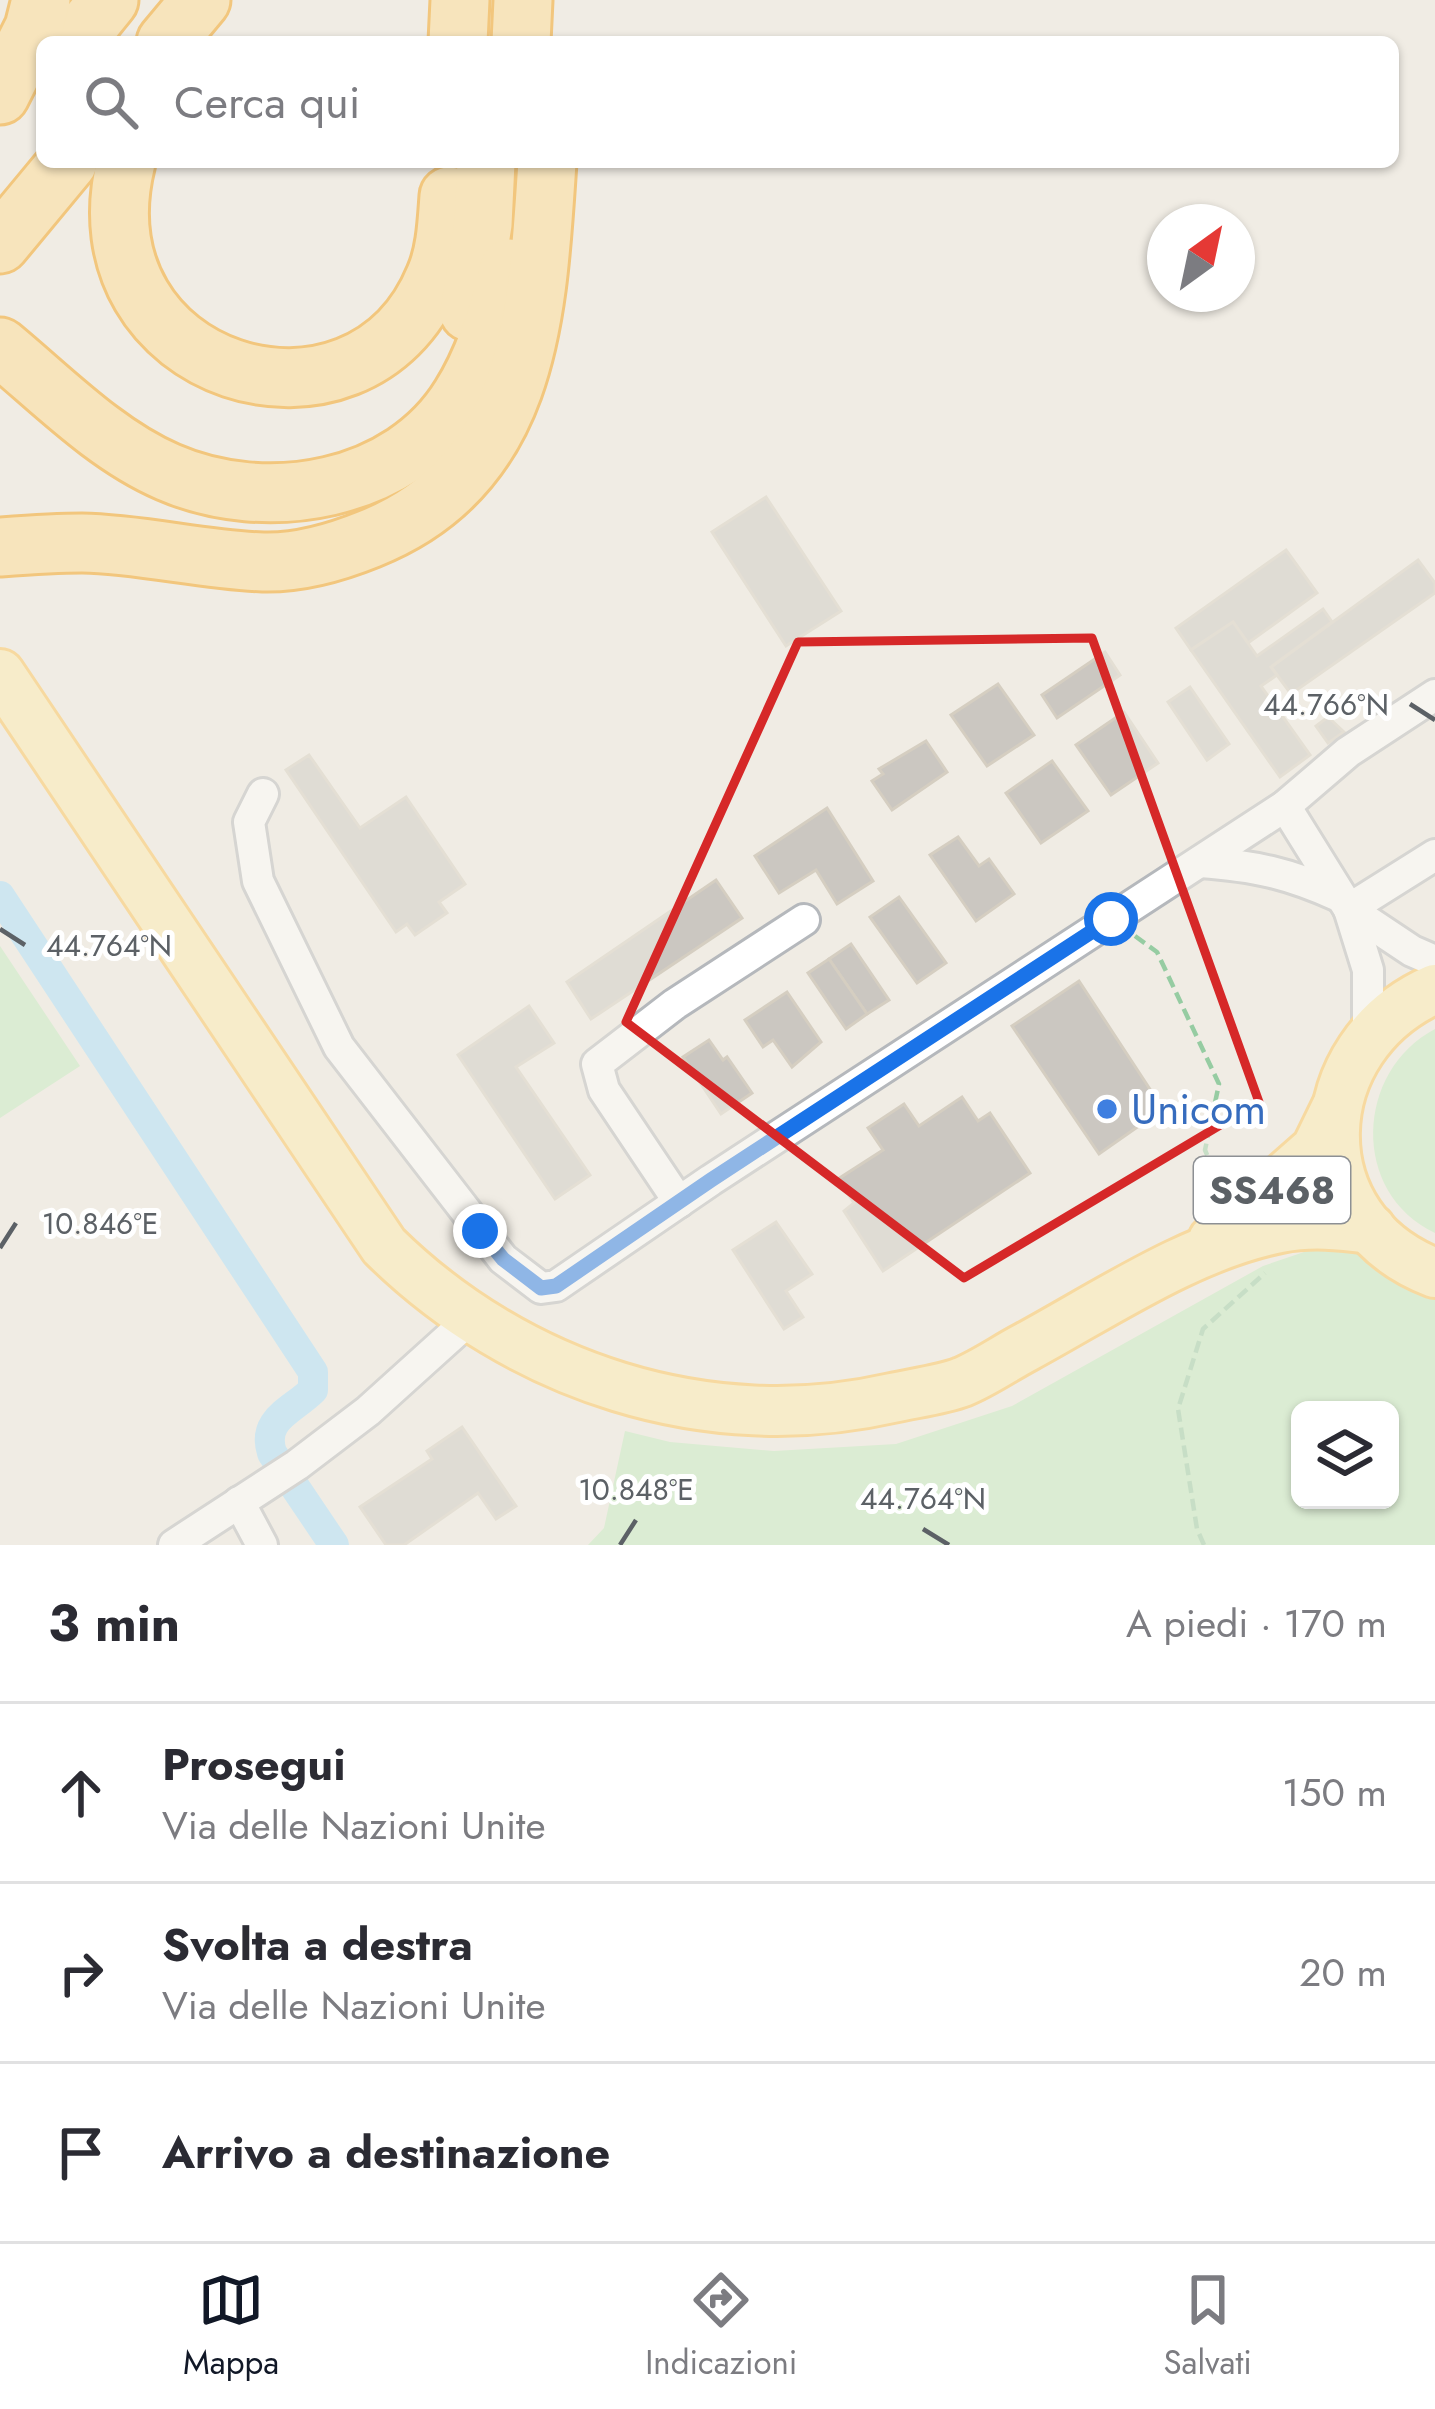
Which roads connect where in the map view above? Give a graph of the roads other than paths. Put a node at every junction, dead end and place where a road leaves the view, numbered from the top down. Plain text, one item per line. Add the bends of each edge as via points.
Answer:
1 (41, 0) edge
2 (110, 0) edge
3 (201, 0) edge
4 (238, 0) edge
5 (460, 0) edge
6 (493, 0) edge
7 (523, 0) edge
8 (557, 0) edge
9 (80, 36) edge
10 (171, 36) edge
11 (210, 36) edge
12 (458, 36) edge
13 (491, 36) edge
14 (520, 36) edge
15 (555, 36) edge
16 (36, 89) edge
17 (0, 94) edge
18 (0, 134) edge
19 (63, 168) edge
20 (124, 168) edge
21 (452, 168) edge
22 (485, 168) edge
23 (514, 168) edge
24 (547, 168) edge
25 (0, 244) edge
26 (11, 337) edge
27 (0, 547) edge
28 (0, 674) edge
29 (1435, 695) edge
30 (263, 794) dead end
31 (1285, 806) junction
32 (1435, 855) edge
33 (1200, 862) junction
34 (1344, 902) junction
35 (804, 920) dead end
36 (1435, 961) edge
37 (1435, 989) edge
38 (1368, 1036) junction
39 (1336, 1107) junction
40 (679, 1202) junction
41 (1371, 1229) junction
42 (1190, 1258) junction
43 (1435, 1273) edge
44 (471, 1318) junction
45 (239, 1502) junction
46 (175, 1545) edge
47 (262, 1545) edge

1 - 17 highway
2 - 9 highway
3 - 10 highway
4 - 11 highway
5 - 12 highway
6 - 13 highway
7 - 14 highway
8 - 15 highway
16 - 18 highway
19 - 25 highway
20 - 21 highway via 118,239 137,294 195,353 273,378 346,367 398,332 435,277
22 - 26 highway via 474,298 457,349 414,409 351,451 286,466 195,451
23 - 26 highway via 508,270 489,338 460,398 414,447 366,475 301,493 229,492 168,472 100,430
24 - 27 highway via 539,290 520,376 487,445 429,506 358,544 267,563 84,543
28 - 44 main road, SS468 via 361,1217
29 - 31 street
30 - 40 street via 249,822 258,881 339,1047 503,1259 541,1288 556,1286
31 - 33 street
31 - 34 street
32 - 34 street
33 - 34 street via 1291,874
33 - 40 street
34 - 36 street
34 - 38 street via 1368,970
35 - 40 street via 597,1064 604,1090
37 - 38 main road, SS468
38 - 39 main road, SS468
39 - 41 main road, SS468 via 1340,1172
39 - 42 main road, SS468 via 1316,1149
41 - 42 main road, SS468 via 1280,1228
41 - 43 main road, SS468
42 - 44 main road, SS468 via 961,1382 846,1408 721,1408 653,1398 583,1377
44 - 45 street via 368,1412
45 - 46 street
45 - 47 street

